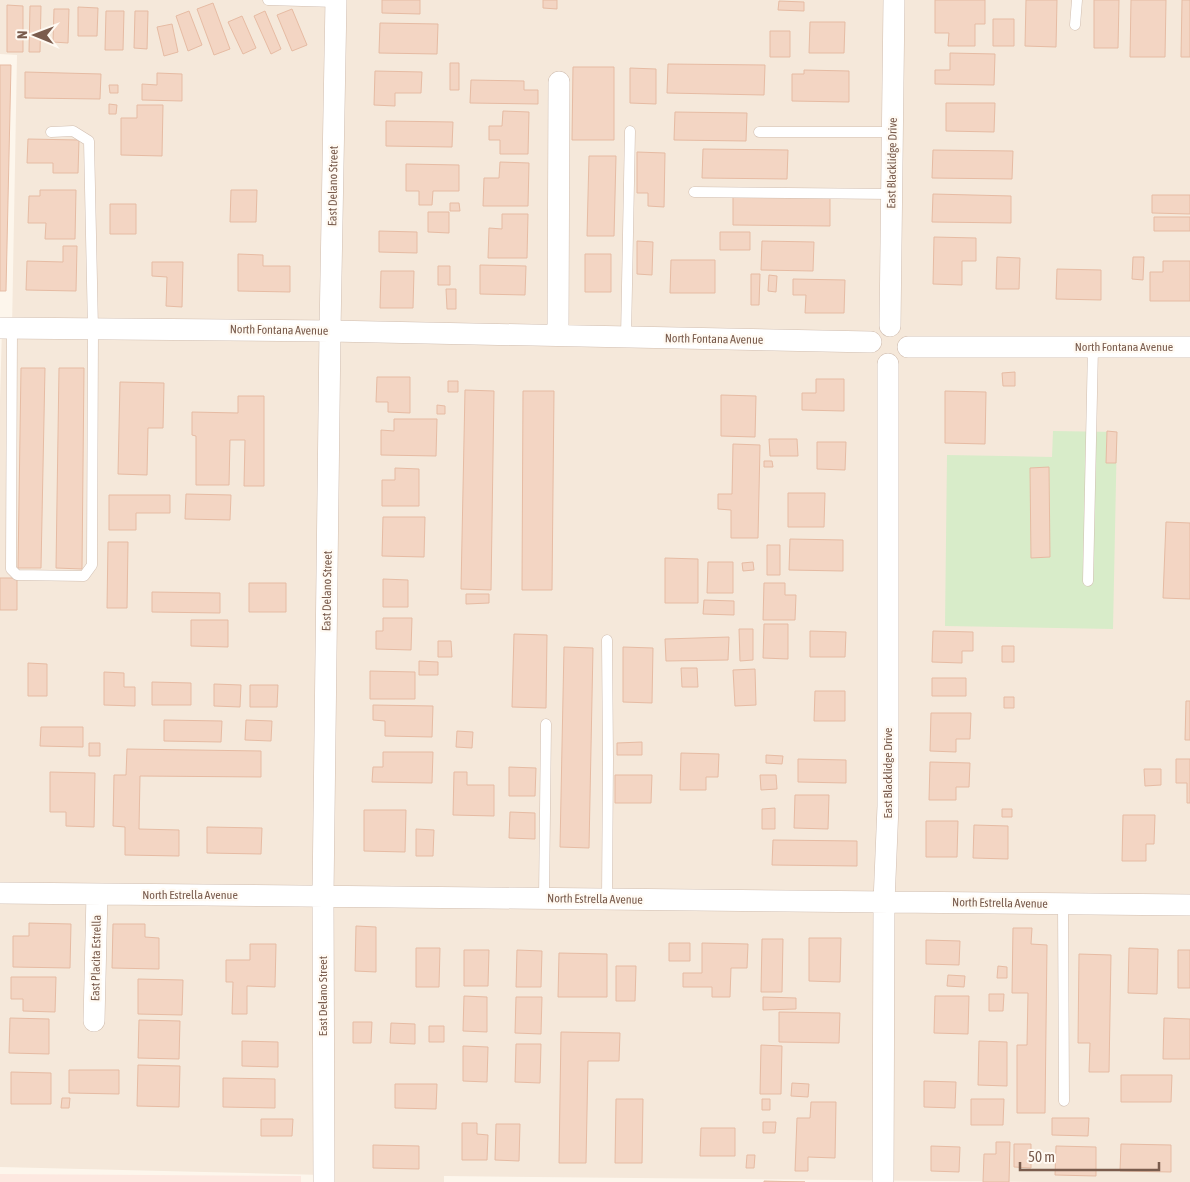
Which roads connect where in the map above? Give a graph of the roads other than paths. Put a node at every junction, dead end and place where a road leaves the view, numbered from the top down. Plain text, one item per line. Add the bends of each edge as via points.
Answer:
1 (268, 0) edge
2 (894, 0) edge
3 (1077, 0) edge
4 (336, 1) edge
5 (1075, 26) dead end
6 (559, 82) dead end
7 (630, 131) dead end
8 (51, 132) dead end
9 (759, 132) dead end
10 (892, 132) junction
11 (694, 192) dead end
12 (892, 194) junction
13 (890, 326) junction
14 (6, 328) edge
15 (92, 329) junction
16 (330, 331) junction
17 (558, 336) junction
18 (626, 337) junction
19 (871, 342) junction
20 (908, 346) junction
21 (1093, 347) junction
22 (1190, 347) edge
23 (888, 364) junction
24 (1088, 581) dead end
25 (607, 640) dead end
26 (546, 724) dead end
27 (0, 893) edge
28 (97, 894) junction
29 (323, 896) junction
30 (544, 898) junction
31 (607, 899) junction
32 (884, 902) junction
33 (1063, 904) junction
34 (1190, 905) edge
35 (94, 1021) dead end
36 (1064, 1101) dead end
37 (324, 1182) edge
38 (883, 1182) edge

1 - 4 lane
2 - 10 street, East Blacklidge Drive
3 - 5 lane
4 - 16 street, East Delano Street
6 - 17 street
7 - 18 lane
8 - 15 lane via 74,131 89,141
9 - 10 lane
10 - 12 street, East Blacklidge Drive
11 - 12 lane
12 - 13 street, East Blacklidge Drive
13 - 19 street via 879,329
13 - 20 street via 903,331
14 - 15 street, North Fontana Avenue
14 - 15 lane via 12,570 17,575 84,576 92,565
15 - 16 street, North Fontana Avenue
16 - 17 street, North Fontana Avenue
16 - 29 street, East Delano Street
17 - 18 street, North Fontana Avenue
18 - 19 street, North Fontana Avenue
19 - 23 street via 872,354
20 - 21 street, North Fontana Avenue
20 - 23 street via 900,361
21 - 22 street, North Fontana Avenue
21 - 24 lane
23 - 32 street, East Blacklidge Drive via 888,806
25 - 31 lane
26 - 30 lane
27 - 28 street, North Estrella Avenue
28 - 29 street, North Estrella Avenue
28 - 35 street, East Placita Estrella
29 - 30 street, North Estrella Avenue
29 - 37 street, East Delano Street
30 - 31 street, North Estrella Avenue
31 - 32 street, North Estrella Avenue
32 - 33 street, North Estrella Avenue
32 - 38 street, East Blacklidge Drive
33 - 34 street, North Estrella Avenue
33 - 36 lane

